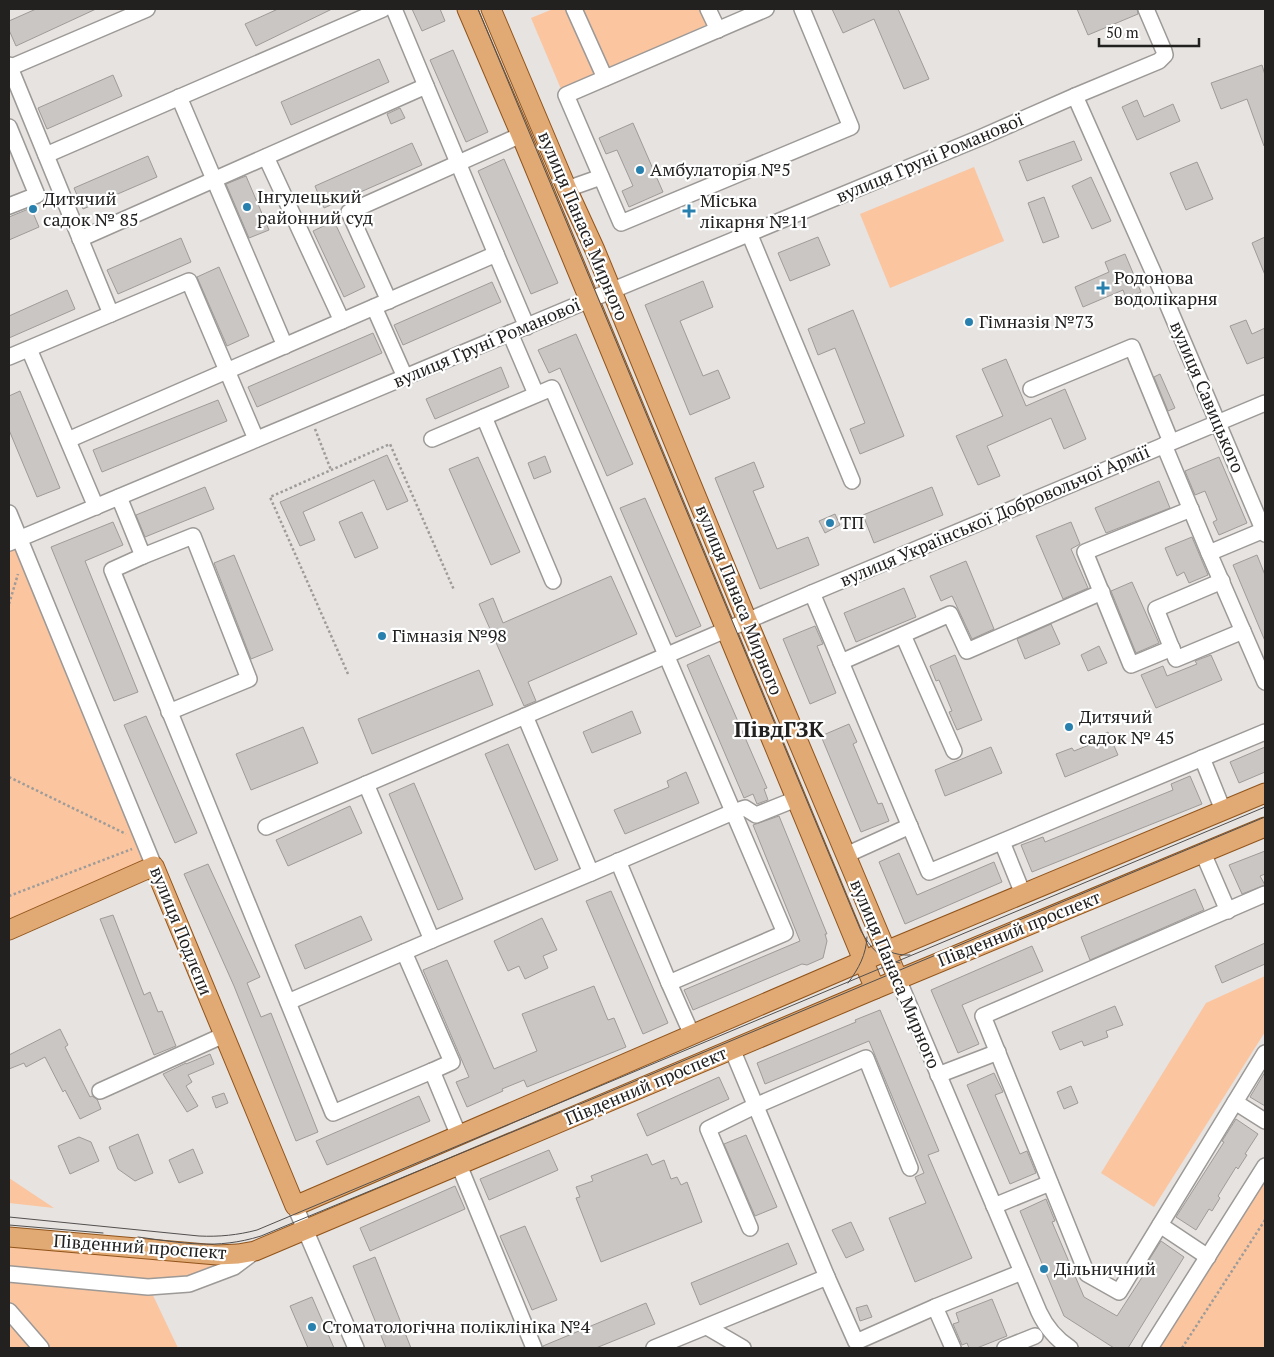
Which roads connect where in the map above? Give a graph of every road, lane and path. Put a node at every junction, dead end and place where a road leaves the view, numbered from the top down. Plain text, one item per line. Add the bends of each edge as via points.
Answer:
1 (147, 9) edge
2 (383, 9) edge
3 (394, 9) edge
4 (467, 9) edge
5 (491, 9) edge
6 (574, 9) edge
7 (708, 9) edge
8 (766, 9) edge
9 (802, 9) edge
10 (1146, 9) edge
11 (718, 30) junction
12 (9, 67) edge
13 (605, 78) junction
14 (426, 86) junction
15 (1075, 96) junction
16 (179, 97) junction
17 (9, 127) edge
18 (521, 135) junction
19 (46, 155) junction
20 (266, 157) junction
21 (458, 164) junction
22 (601, 177) junction
23 (214, 180) junction
24 (567, 189) junction
25 (9, 206) edge
26 (749, 233) junction
27 (80, 239) junction
28 (496, 254) junction
29 (612, 290) junction
30 (589, 300) junction
31 (389, 301) junction
32 (374, 307) junction
33 (111, 314) junction
34 (342, 321) junction
35 (527, 327) junction
36 (510, 333) junction
37 (285, 346) junction
38 (29, 349) junction
39 (9, 357) edge
40 (227, 371) junction
41 (405, 377) junction
42 (1031, 389) dead end
43 (536, 394) junction
44 (1265, 403) edge
45 (310, 417) junction
46 (484, 417) junction
47 (1218, 423) junction
48 (256, 439) junction
49 (432, 439) dead end
50 (68, 440) junction
51 (1168, 444) junction
52 (331, 470) junction
53 (852, 481) dead end
54 (119, 497) junction
55 (96, 507) junction
56 (1191, 509) junction
57 (9, 514) edge
58 (1264, 532) edge
59 (18, 545) edge
60 (1209, 553) junction
61 (143, 556) junction
62 (553, 581) dead end
63 (1222, 581) junction
64 (454, 590) dead end
65 (1102, 592) junction
66 (812, 593) junction
67 (9, 604) edge
68 (747, 620) junction
69 (726, 630) junction
70 (1243, 631) junction
71 (903, 635) junction
72 (1172, 648) junction
73 (666, 655) junction
74 (841, 662) junction
75 (348, 674) dead end
76 (1265, 681) edge
77 (169, 712) junction
78 (525, 716) junction
79 (1265, 732) edge
80 (954, 751) dead end
81 (1202, 758) junction
82 (9, 777) edge
83 (366, 784) junction
84 (1265, 793) edge
85 (796, 799) junction
86 (1223, 810) junction
87 (733, 812) junction
88 (910, 826) junction
89 (266, 827) dead end
90 (1265, 827) edge
91 (1002, 842) junction
92 (145, 844) junction
93 (1203, 853) junction
94 (846, 855) junction
95 (618, 861) junction
96 (154, 866) junction
97 (592, 873) junction
98 (1023, 894) junction
99 (1265, 894) edge
100 (9, 896) edge
101 (1228, 911) junction
102 (9, 930) edge
103 (432, 940) junction
104 (886, 951) junction
105 (404, 952) junction
106 (863, 962) junction
107 (898, 979) junction
108 (669, 983) junction
109 (875, 989) junction
110 (288, 1002) junction
111 (224, 1035) junction
112 (692, 1035) junction
113 (732, 1049) junction
114 (998, 1052) junction
115 (1265, 1053) edge
116 (432, 1071) junction
117 (938, 1075) junction
118 (100, 1091) dead end
119 (1235, 1102) junction
120 (755, 1106) junction
121 (1265, 1120) edge
122 (459, 1136) junction
123 (459, 1165) junction
124 (1265, 1166) edge
125 (910, 1168) dead end
126 (1050, 1183) junction
127 (295, 1206) junction
128 (994, 1206) junction
129 (1265, 1220) edge
130 (1160, 1225) junction
131 (750, 1228) dead end
132 (305, 1230) junction
133 (9, 1237) edge
134 (256, 1251) junction
135 (1208, 1257) junction
136 (1022, 1272) junction
137 (9, 1274) edge
138 (828, 1277) junction
139 (935, 1307) junction
140 (9, 1311) edge
141 (1044, 1323) junction
142 (707, 1327) junction
143 (1031, 1342) edge
144 (40, 1348) edge
145 (356, 1348) edge
146 (534, 1348) edge
147 (654, 1348) edge
148 (742, 1348) edge
149 (953, 1348) edge
150 (1005, 1348) edge
151 (1070, 1348) edge
152 (1150, 1348) edge
153 (1182, 1348) edge

1 - 12 street
2 - 16 street
3 - 14 street
4 - 18 main road, вулиця Панаса Мирного
5 - 24 main road, вулиця Панаса Мирного
6 - 13 street
7 - 11 street
8 - 11 street
9 - 22 street via 851,127 621,223
10 - 15 street, вулиця Груні Романової via 1165,55 1159,61
11 - 13 street
12 - 19 street
13 - 22 street via 566,95
14 - 20 street
14 - 21 street
15 - 26 street, вулиця Груні Романової
15 - 47 street, вулиця Савицького
16 - 19 street
16 - 23 street
17 - 25 street via 37,194
18 - 21 street
18 - 30 main road, вулиця Панаса Мирного
19 - 27 street
20 - 23 street
20 - 34 street
21 - 28 street
21 - 31 street via 349,212
22 - 24 street
23 - 27 street
23 - 37 street
24 - 29 main road, вулиця Панаса Мирного
26 - 29 street, вулиця Груні Романової
26 - 53 street
27 - 33 street
28 - 31 street
28 - 35 street
29 - 30 street, вулиця Груні Романової
29 - 68 main road, вулиця Панаса Мирного
30 - 35 street, вулиця Груні Романової
30 - 69 main road, вулиця Панаса Мирного
31 - 32 street
32 - 34 street
32 - 41 street
33 - 38 street
33 - 40 street via 189,281
34 - 37 street
35 - 36 street, вулиця Груні Романової
36 - 41 street, вулиця Груні Романової
36 - 43 street
37 - 40 street
38 - 39 street
38 - 50 street
40 - 48 street
40 - 50 street
41 - 45 street, вулиця Груні Романової
42 - 51 street via 1132,347
43 - 46 street
43 - 73 street via 552,388
44 - 47 street, вулиця Української Добровольчої Армії
45 - 48 street, вулиця Груні Романової
45 - 52 path
46 - 49 street
46 - 62 street
47 - 51 street, вулиця Української Добровольчої Армії
47 - 58 street, вулиця Савицького
48 - 54 street, вулиця Груні Романової
50 - 55 street
51 - 56 street
51 - 66 street, вулиця Української Добровольчої Армії
52 - 64 path via 390,444
52 - 75 path via 270,497
54 - 55 street, вулиця Груні Романової
54 - 61 street
55 - 59 street, вулиця Груні Романової
56 - 60 street
56 - 65 street via 1085,552
57 - 59 street, вулиця Подлєпи
58 - 60 street
59 - 67 path
59 - 92 street, вулиця Подлєпи
60 - 63 street
61 - 77 street via 112,570
61 - 77 street via 193,536 250,679
63 - 70 street
63 - 72 street via 1156,609
65 - 71 street via 967,651 950,614
65 - 72 street via 1131,665
66 - 68 street, вулиця Української Добровольчої Армії
66 - 74 street
68 - 69 street, вулиця Української Добровольчої Армії
68 - 94 main road, вулиця Панаса Мирного
69 - 73 street, вулиця Української Добровольчої Армії
69 - 85 main road, вулиця Панаса Мирного
70 - 72 street via 1176,659
70 - 76 street
71 - 74 street
71 - 80 street
73 - 78 street, вулиця Української Добровольчої Армії
73 - 87 street
74 - 88 street
77 - 110 street
78 - 83 street, вулиця Української Добровольчої Армії
78 - 97 street
79 - 81 street
81 - 86 street
81 - 91 street
82 - 92 path
83 - 89 street, вулиця Української Добровольчої Армії
83 - 103 street
84 - 86 main road, Південний проспект
85 - 87 street via 756,815 745,808
85 - 106 main road, вулиця Панаса Мирного
86 - 98 main road, Південний проспект
87 - 95 street
87 - 108 street via 785,933
88 - 91 street via 929,872
88 - 94 street
90 - 93 main road, Південний проспект
91 - 98 street
92 - 96 street, вулиця Подлєпи
92 - 100 path
93 - 101 street
93 - 107 main road, Південний проспект
94 - 104 main road, вулиця Панаса Мирного
95 - 97 street
95 - 108 street
96 - 102 main road
96 - 111 main road, вулиця Подлєпи
97 - 103 street
98 - 104 main road, Південний проспект
99 - 101 street
101 - 114 street via 983,1016
103 - 105 street
104 - 106 main road, Південний проспект
104 - 107 main road, вулиця Панаса Мирного
105 - 110 street
105 - 116 street via 452,1062
106 - 109 main road, вулиця Панаса Мирного
106 - 112 main road, Південний проспект
107 - 109 main road, Південний проспект
107 - 117 street, вулиця Панаса Мирного
108 - 112 street
109 - 113 main road, Південний проспект
110 - 116 street via 333,1113
111 - 118 street
111 - 127 main road, вулиця Подлєпи
112 - 122 main road, Південний проспект
113 - 120 street
113 - 123 main road, Південний проспект
114 - 117 street
114 - 126 street
115 - 119 street
116 - 122 street
117 - 128 street, вулиця Панаса Мирного
119 - 121 street
119 - 130 street
120 - 125 street via 866,1058
120 - 131 street via 708,1129
120 - 138 street
122 - 127 main road, Південний проспект
123 - 132 main road, Південний проспект
123 - 146 street
124 - 135 street
126 - 128 street
126 - 130 street via 1087,1274 1119,1292
127 - 132 street, вулиця Подлєпи
128 - 136 street, вулиця Панаса Мирного
129 - 153 path
130 - 135 street
132 - 134 main road, Південний проспект
132 - 145 street, вулиця Подлєпи
133 - 134 main road, Південний проспект via 217,1255
134 - 137 street via 234,1267 189,1284 148,1287
135 - 152 street
136 - 139 street
136 - 141 street, вулиця Панаса Мирного
138 - 139 street via 856,1342
138 - 142 street
139 - 149 street
140 - 144 street
141 - 143 street
141 - 151 street, вулиця Панаса Мирного
142 - 147 street
142 - 148 street
143 - 150 street

